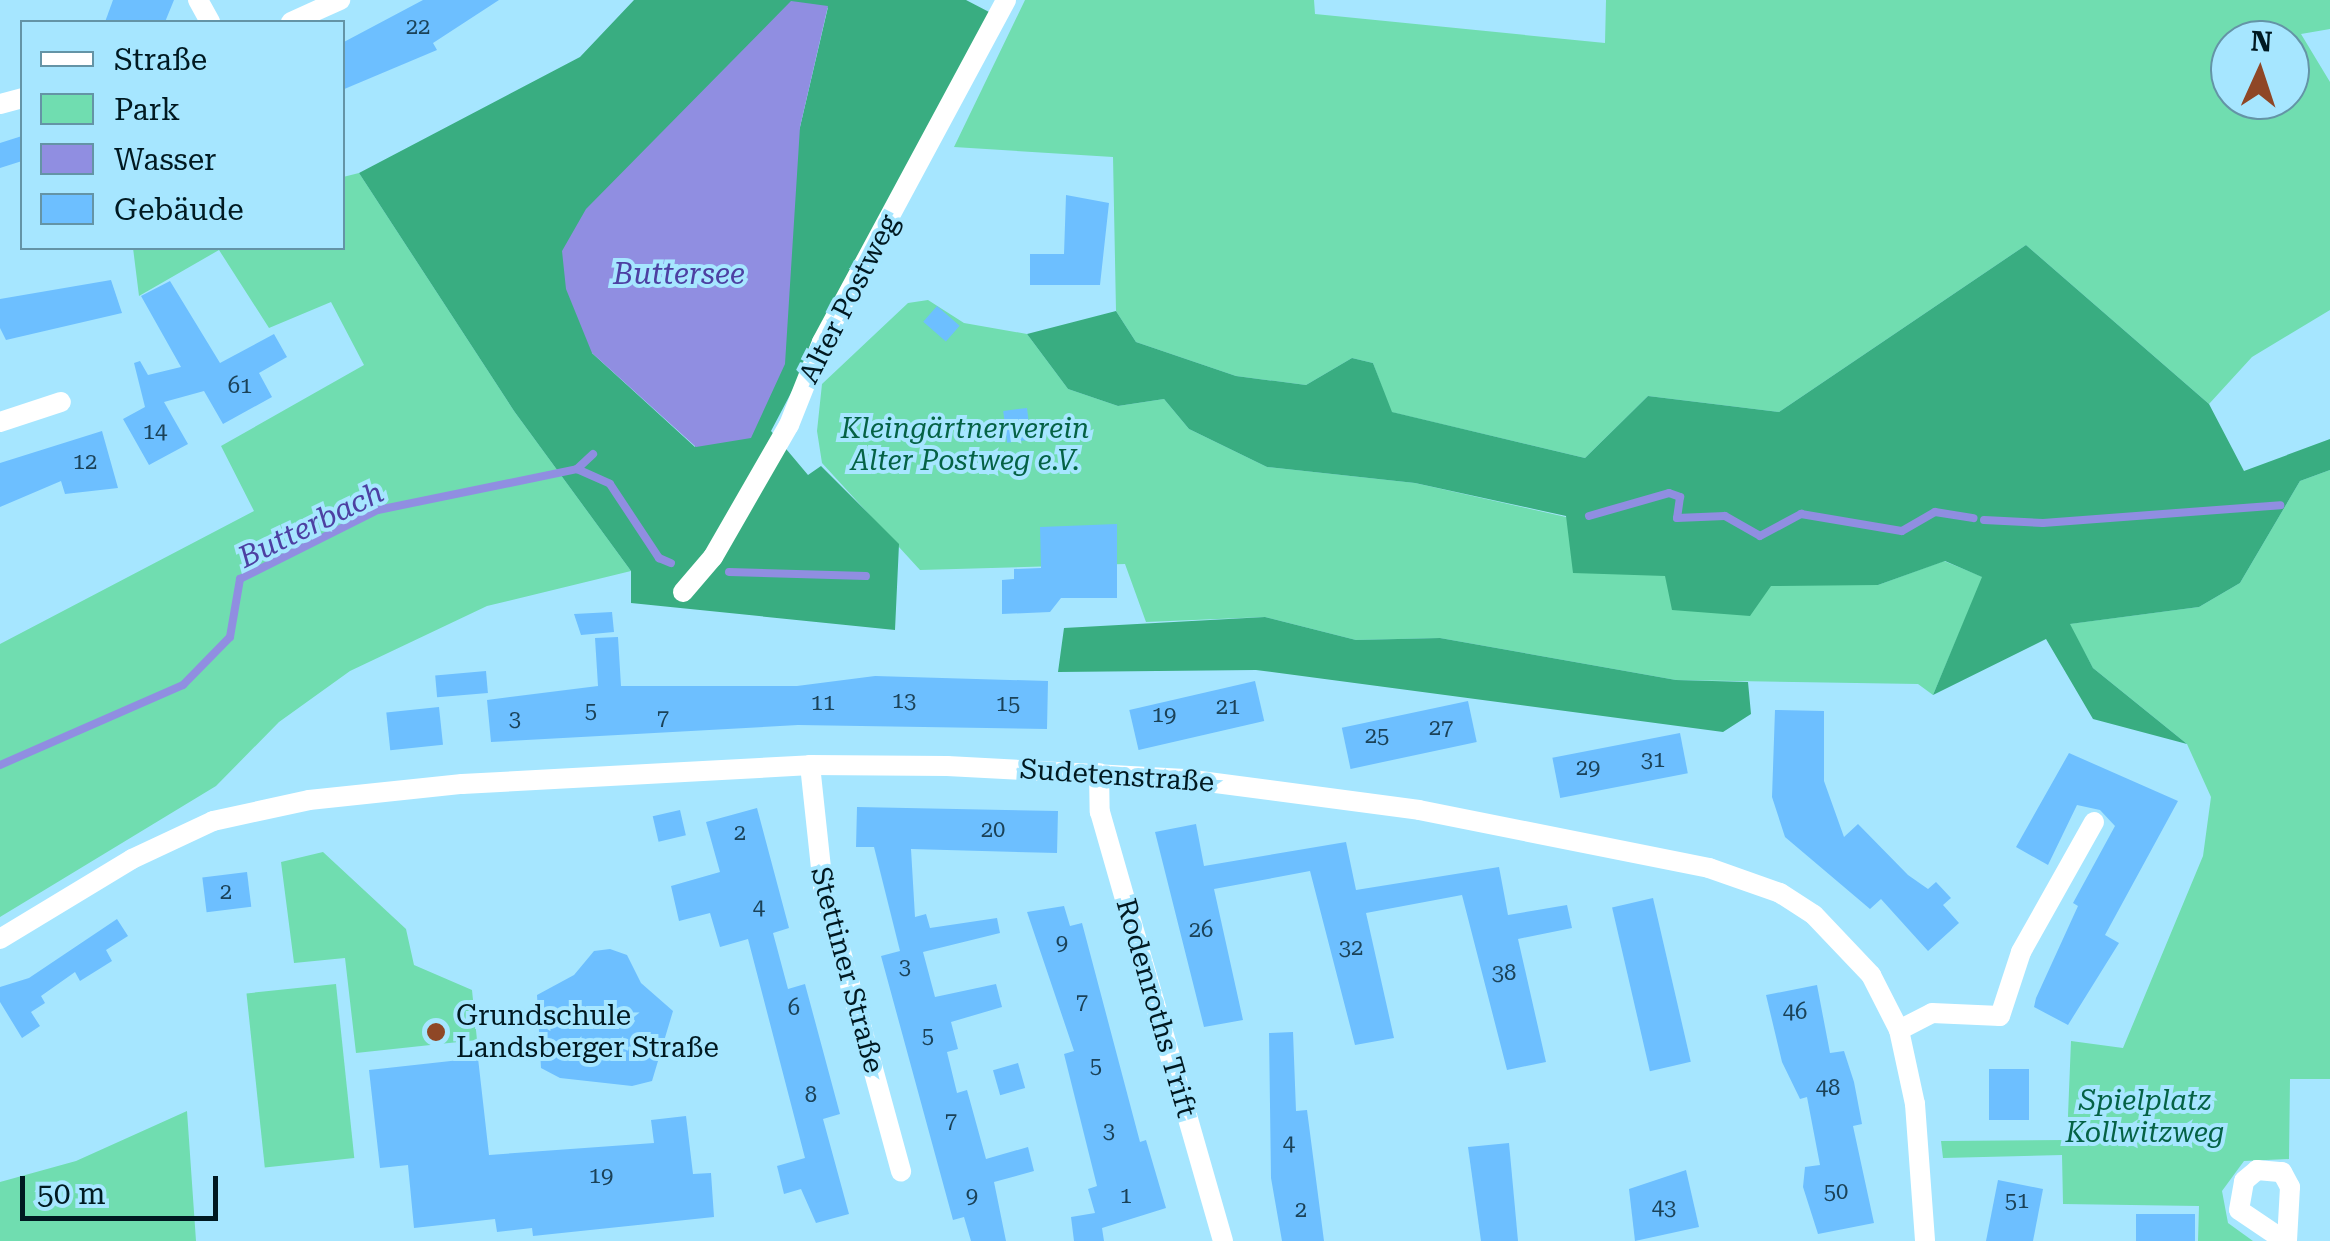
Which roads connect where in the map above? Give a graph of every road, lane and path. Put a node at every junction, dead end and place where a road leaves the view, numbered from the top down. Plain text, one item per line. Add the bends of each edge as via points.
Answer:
1 (340, 0) edge
2 (1006, 0) edge
3 (295, 20) edge
4 (61, 402) dead end
5 (0, 422) edge
6 (683, 592) dead end
7 (810, 765) junction
8 (1099, 773) junction
9 (2094, 822) dead end
10 (0, 939) edge
11 (1899, 1030) junction
12 (901, 1172) dead end
13 (1224, 1241) edge
14 (1925, 1241) edge

1 - 3 street
2 - 6 street, Alter Postweg via 822,342 789,425 713,556
4 - 5 street
7 - 8 street, Sudetenstraße
7 - 10 street, Sudetenstraße via 552,777 258,808 172,838
7 - 12 street, Stettiner Straße via 823,886
8 - 11 street, Sudetenstraße via 1419,810 1748,879 1842,940
8 - 13 street, Rodenroths Trift via 1100,812
9 - 11 street via 2021,952 2008,1007 1989,1018 1932,1012
11 - 14 street, Sudetenstraße via 1915,1104

